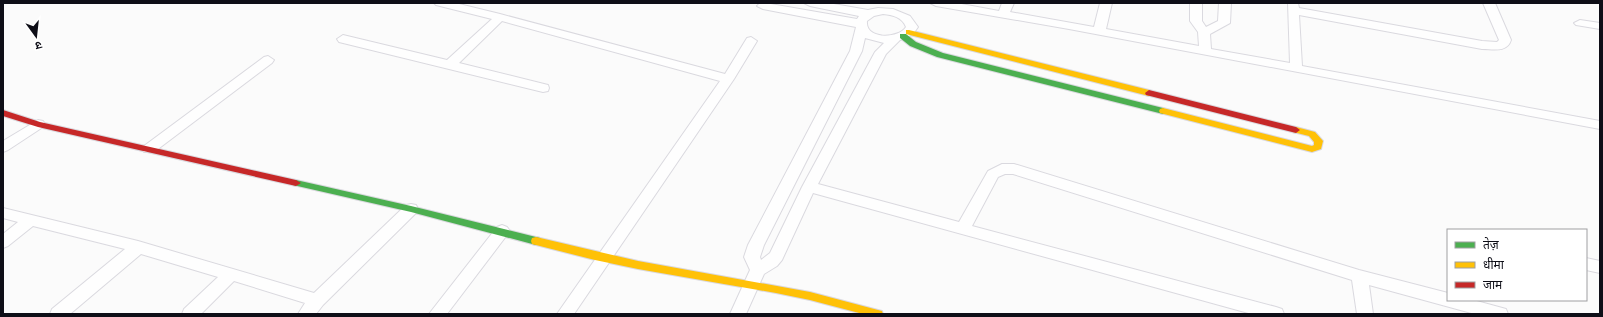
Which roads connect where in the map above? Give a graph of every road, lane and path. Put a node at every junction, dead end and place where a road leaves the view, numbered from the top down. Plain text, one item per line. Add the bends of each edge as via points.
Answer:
1 (440, 3) edge
2 (810, 3) edge
3 (936, 3) edge
4 (1008, 3) edge
5 (1106, 3) edge
6 (1196, 3) edge
7 (1225, 3) edge
8 (1489, 3) edge
9 (763, 6) dead end
10 (1293, 7) edge
11 (897, 8) edge
12 (876, 9) edge
13 (1003, 15) junction
14 (500, 17) junction
15 (1580, 23) dead end
16 (861, 26) junction
17 (1600, 26) edge
18 (1099, 32) junction
19 (1204, 32) junction
20 (902, 36) junction
21 (343, 39) dead end
22 (751, 41) dead end
23 (1205, 52) junction
24 (268, 60) dead end
25 (450, 64) junction
26 (1296, 69) junction
27 (728, 79) junction
28 (543, 88) dead end
29 (3, 113) edge
30 (38, 124) junction
31 (1600, 125) edge
32 (3, 147) edge
33 (149, 149) junction
34 (809, 188) junction
35 (410, 209) junction
36 (3, 213) edge
37 (31, 220) junction
38 (963, 228) junction
39 (502, 231) junction
40 (3, 242) edge
41 (138, 247) junction
42 (604, 258) junction
43 (1587, 264) edge
44 (1600, 267) edge
45 (230, 275) junction
46 (755, 276) junction
47 (1359, 276) junction
48 (317, 300) junction
49 (1447, 300) edge
50 (1452, 301) edge
51 (58, 314) edge
52 (190, 314) edge
53 (306, 314) edge
54 (437, 314) edge
55 (565, 314) edge
56 (738, 314) edge
57 (878, 314) edge
58 (1276, 314) edge
59 (1365, 314) edge
60 (1498, 314) edge

1 - 14 street
2 - 12 street
3 - 13 street
4 - 13 street
5 - 18 street
6 - 19 street via 1196,21
7 - 19 street via 1224,23
8 - 10 street via 1505,40 1500,46 1482,45
9 - 16 street
10 - 26 street
11 - 12 street
11 - 20 street via 912,26
12 - 16 street via 863,18
13 - 18 street
14 - 25 street
14 - 27 street
15 - 17 street
16 - 20 street via 874,37
16 - 46 street via 856,51 756,245 752,257
18 - 23 street
19 - 23 street
20 - 20 street via 1312,134 1319,141 1318,147 1312,149 940,55 913,44
20 - 34 street via 881,52
21 - 25 street
22 - 27 street
23 - 26 street
24 - 33 street
25 - 28 street
26 - 31 street
27 - 42 street
29 - 30 street
30 - 32 street
30 - 33 street
33 - 35 street
34 - 38 street
34 - 46 street via 776,256
35 - 39 street
35 - 48 street
36 - 37 street
37 - 40 street
37 - 41 street
38 - 47 street via 993,174 1014,169
38 - 58 street
39 - 42 street
39 - 54 street
41 - 45 street
41 - 51 street
42 - 46 street
42 - 55 street
43 - 44 street
45 - 48 street
45 - 52 street
46 - 56 street
46 - 57 street
47 - 49 street
47 - 59 street
48 - 53 street
50 - 60 street

